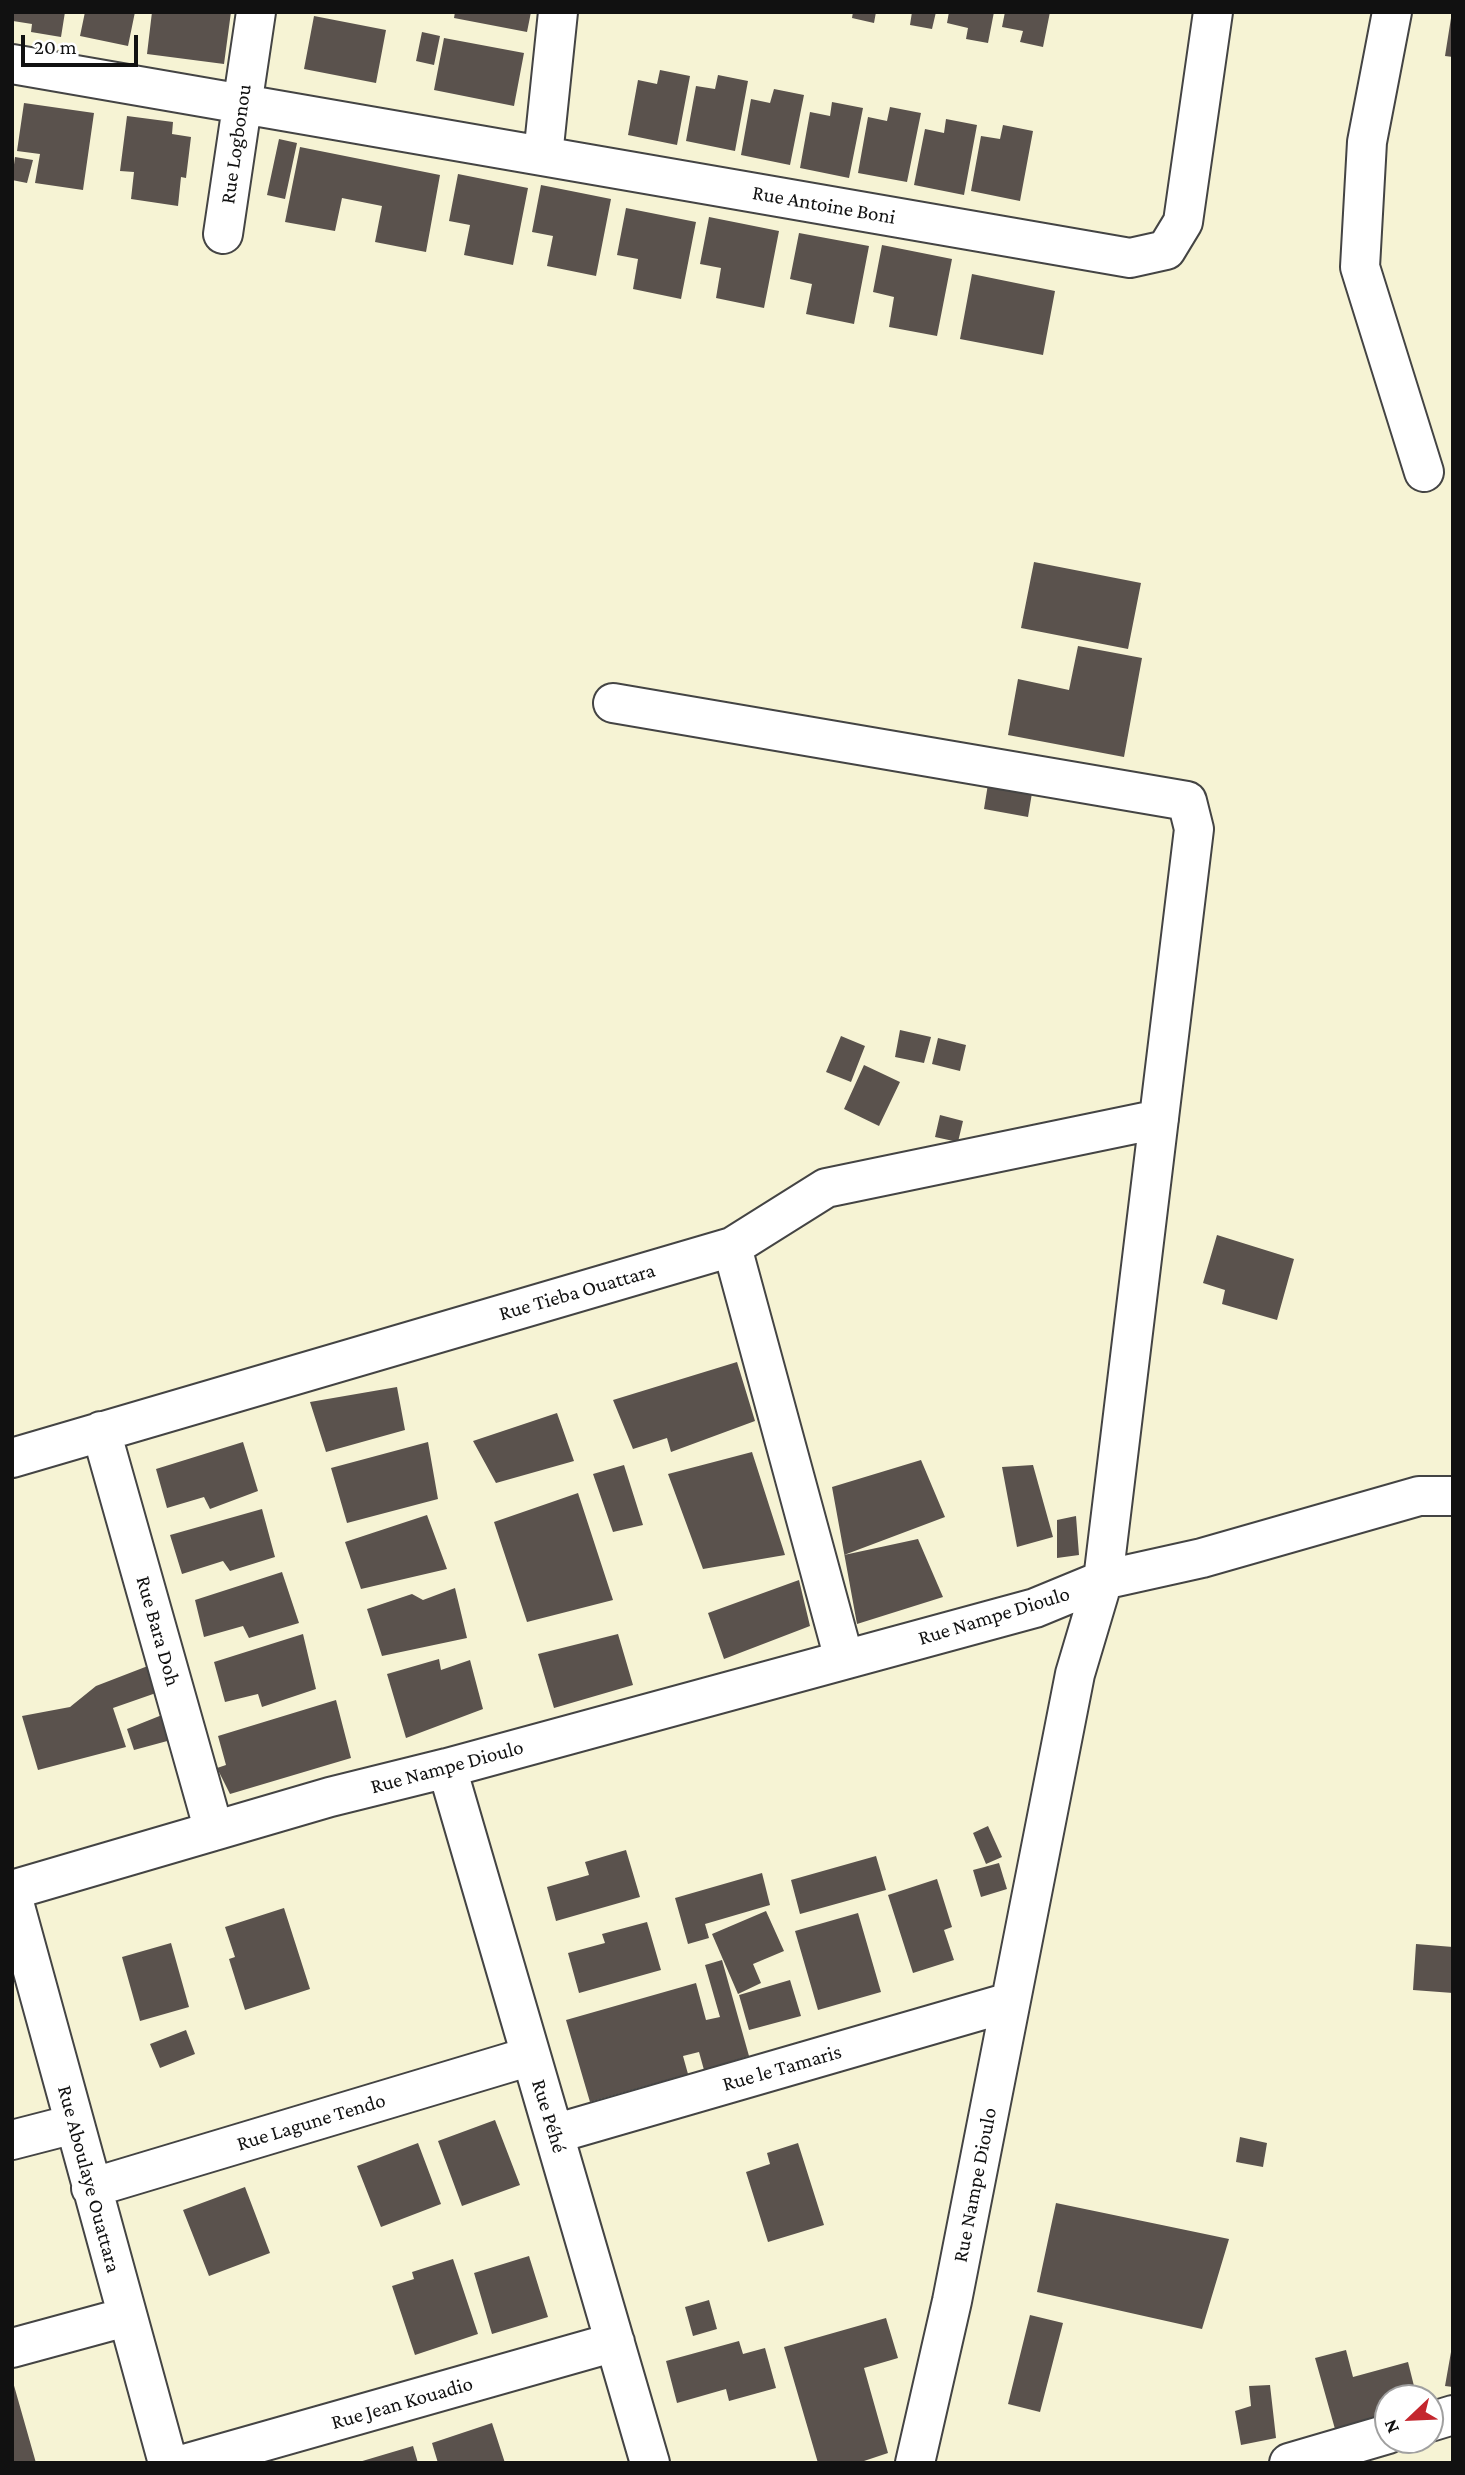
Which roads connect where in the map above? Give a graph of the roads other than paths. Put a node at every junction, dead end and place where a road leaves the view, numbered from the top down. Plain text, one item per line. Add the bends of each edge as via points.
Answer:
1 (257, 12) edge
2 (558, 12) edge
3 (1213, 12) edge
4 (1392, 12) edge
5 (12, 64) edge
6 (241, 104) junction
7 (543, 156) junction
8 (223, 234) dead end
9 (1424, 472) dead end
10 (613, 703) dead end
11 (1159, 1119) junction
12 (732, 1247) junction
13 (101, 1431) junction
14 (12, 1458) edge
15 (1453, 1496) edge
16 (1103, 1580) junction
17 (844, 1659) junction
18 (447, 1768) junction
19 (214, 1831) junction
20 (12, 1889) edge
21 (12, 1895) edge
22 (1010, 2001) junction
23 (531, 2056) junction
24 (74, 2124) junction
25 (554, 2134) junction
26 (12, 2140) edge
27 (91, 2188) junction
28 (126, 2317) junction
29 (615, 2342) junction
30 (12, 2348) edge
31 (1374, 2438) edge
32 (168, 2463) edge
33 (188, 2463) edge
34 (650, 2463) edge
35 (915, 2463) edge
36 (1289, 2463) edge

1 - 6 street, Rue Logbonou
2 - 7 street
3 - 7 street, Rue Antoine Boni via 1183,222 1166,250 1130,258
4 - 9 street via 1367,142 1360,267
5 - 6 street, Rue Antoine Boni
6 - 7 street, Rue Antoine Boni
6 - 8 street, Rue Logbonou
10 - 11 street via 1187,800 1194,830
11 - 12 street, Rue Tieba Ouattara via 826,1188
11 - 16 street
12 - 13 street, Rue Tieba Ouattara
12 - 17 street
13 - 14 street, Rue Tieba Ouattara
13 - 19 street, Rue Bara Doh
15 - 16 street via 1419,1496 1202,1558
16 - 17 street, Rue Nampe Dioulo via 1035,1608
16 - 22 street, Rue Nampe Dioulo via 1075,1674
17 - 18 street, Rue Nampe Dioulo
18 - 19 street, Rue Nampe Dioulo
18 - 23 street, Rue Péhé
19 - 20 street, Rue Nampe Dioulo
21 - 24 street, Rue Aboulaye Ouattara
22 - 25 street, Rue le Tamaris
22 - 35 street, Rue Nampe Dioulo via 952,2301
23 - 25 street, Rue Péhé
23 - 27 street, Rue Lagune Tendo
24 - 26 street
24 - 27 street, Rue Aboulaye Ouattara
25 - 29 street, Rue Péhé
27 - 28 street, Rue Aboulaye Ouattara
28 - 30 street
28 - 32 street, Rue Aboulaye Ouattara
29 - 33 street, Rue Jean Kouadio
29 - 34 street, Rue Péhé
31 - 36 street

